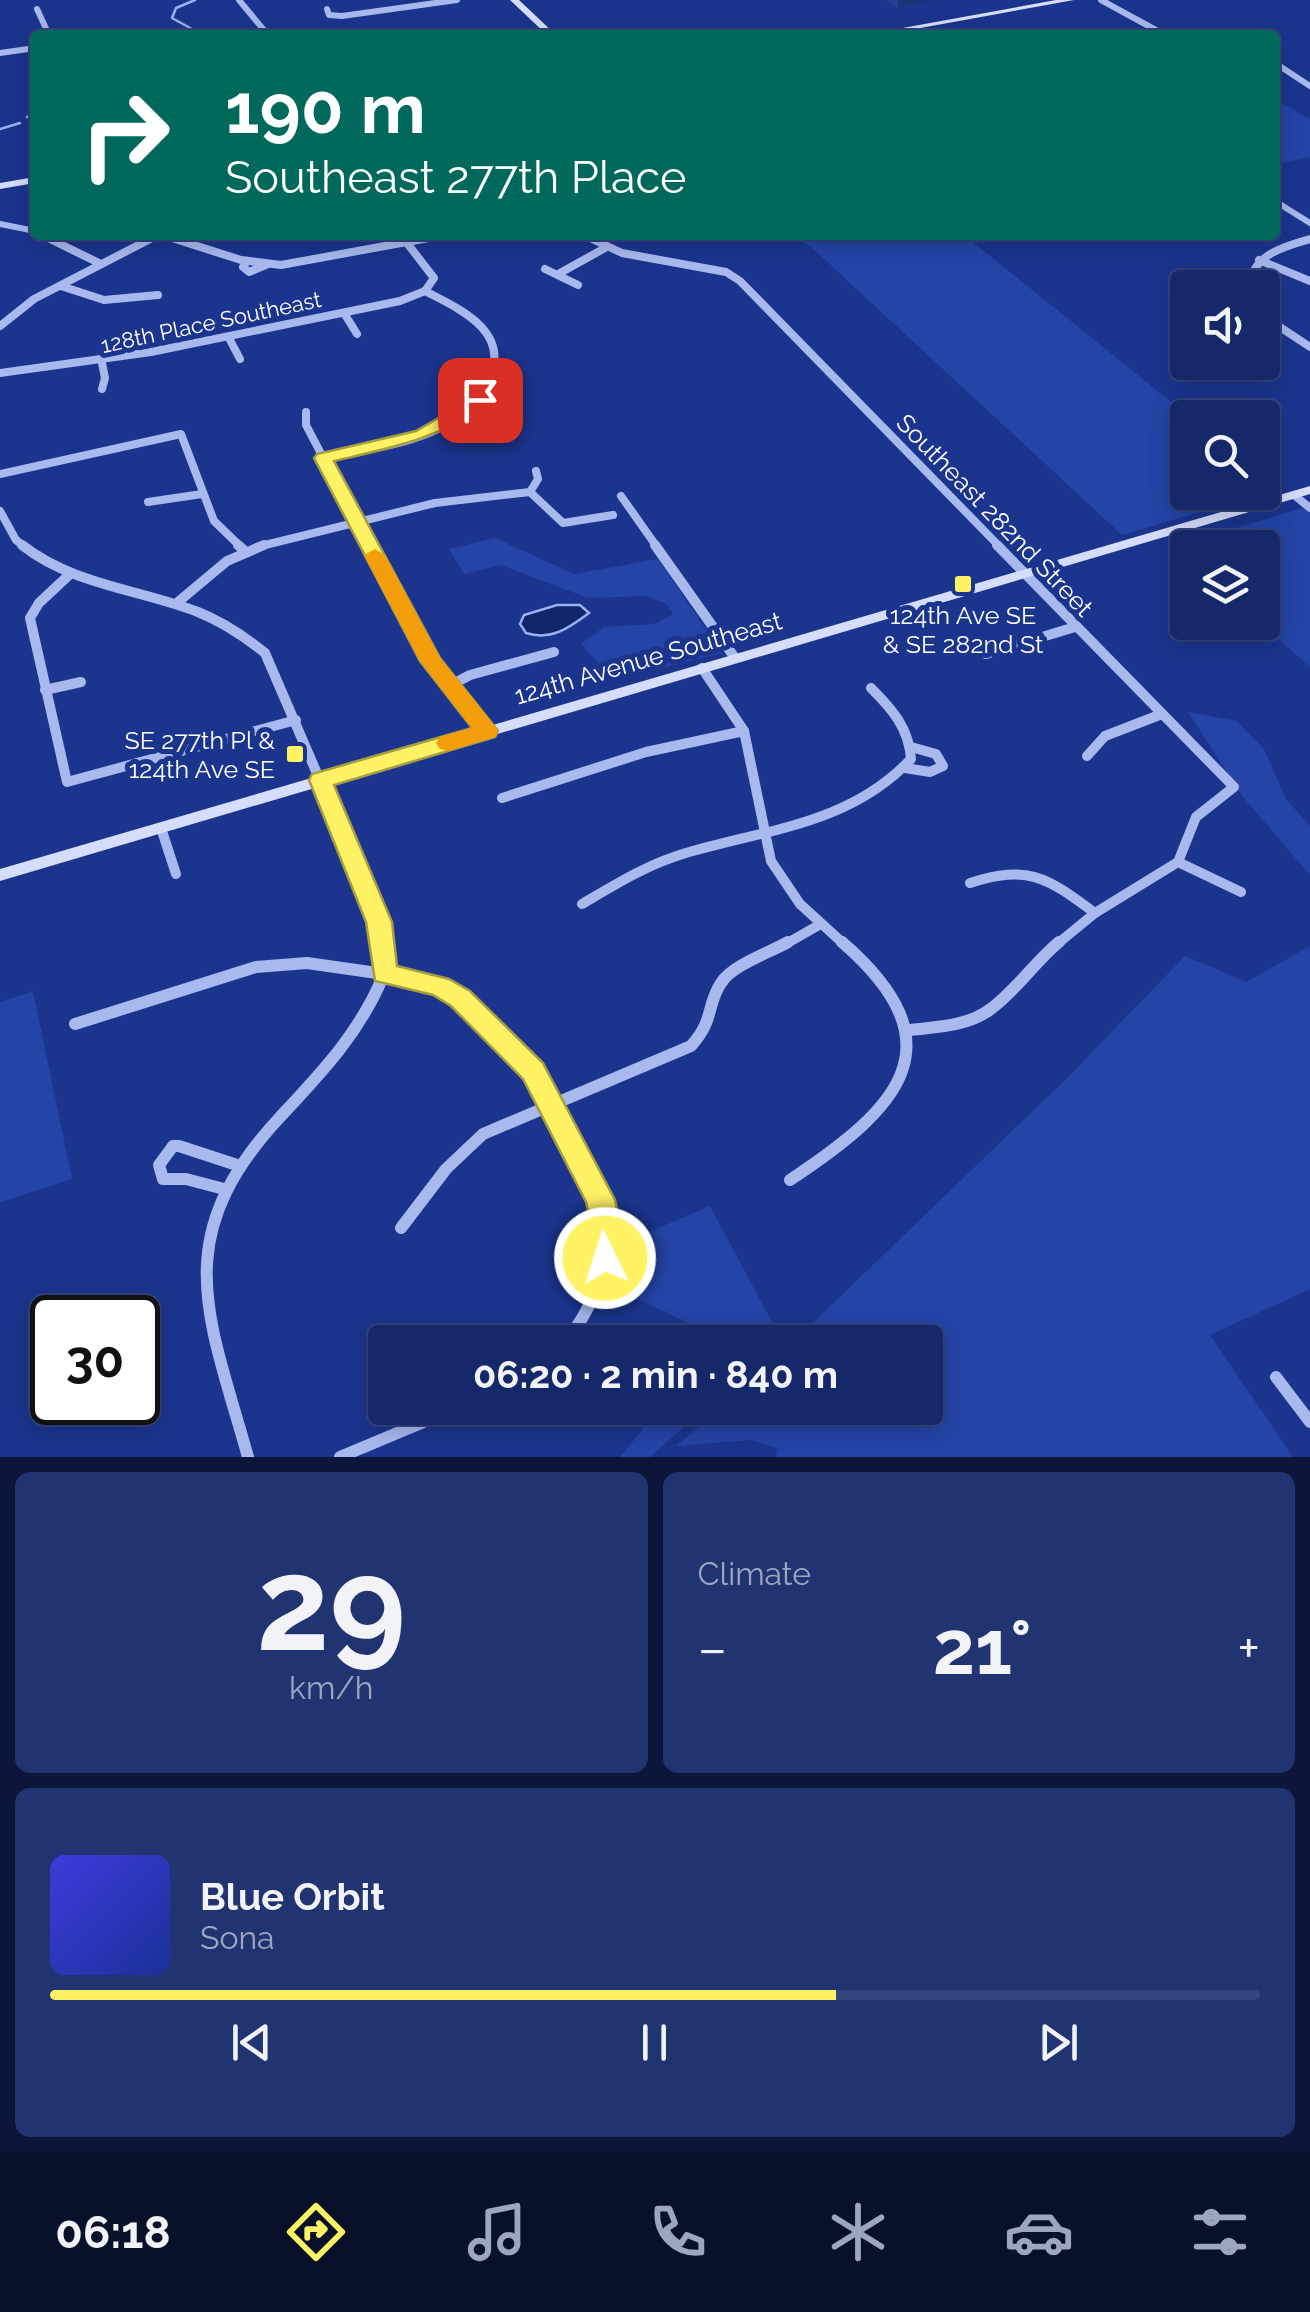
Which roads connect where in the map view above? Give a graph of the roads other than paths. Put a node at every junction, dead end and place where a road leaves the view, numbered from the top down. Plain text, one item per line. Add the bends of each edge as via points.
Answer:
1 (239, 0) edge
2 (457, 0) edge
3 (514, 0) edge
4 (1070, 0) edge
5 (1102, 0) edge
6 (327, 9) dead end
7 (37, 10) dead end
8 (47, 30) edge
9 (264, 30) edge
10 (547, 30) edge
11 (897, 30) edge
12 (1157, 30) edge
13 (30, 49) edge
14 (0, 53) edge
15 (1280, 66) edge
16 (1310, 86) edge
17 (30, 181) edge
18 (0, 186) edge
19 (1280, 204) edge
20 (1310, 223) edge
21 (0, 224) edge
22 (30, 229) edge
23 (1310, 239) edge
24 (52, 240) edge
25 (151, 240) edge
26 (177, 240) edge
27 (418, 240) edge
28 (592, 240) edge
29 (407, 242) junction
30 (605, 248) junction
31 (1259, 260) junction
32 (101, 264) junction
33 (545, 269) dead end
34 (1251, 270) edge
35 (560, 273) junction
36 (1310, 281) edge
37 (578, 285) dead end
38 (61, 286) junction
39 (425, 291) junction
40 (158, 295) dead end
41 (344, 313) junction
42 (2, 323) edge
43 (1280, 327) edge
44 (357, 334) dead end
45 (228, 338) junction
46 (1310, 347) edge
47 (240, 360) dead end
48 (102, 364) junction
49 (0, 373) edge
50 (102, 390) dead end
51 (306, 412) dead end
52 (324, 458) junction
53 (536, 471) dead end
54 (0, 474) edge
55 (1310, 490) edge
56 (530, 492) junction
57 (202, 494) junction
58 (1294, 495) junction
59 (621, 496) dead end
60 (148, 502) dead end
61 (1310, 508) edge
62 (0, 511) edge
63 (613, 515) dead end
64 (358, 522) junction
65 (246, 551) junction
66 (69, 574) junction
67 (1025, 575) junction
68 (178, 602) junction
69 (1074, 627) junction
70 (554, 652) dead end
71 (986, 654) dead end
72 (735, 658) junction
73 (702, 668) junction
74 (81, 682) dead end
75 (451, 685) junction
76 (871, 688) dead end
77 (45, 690) junction
78 (1162, 714) junction
79 (296, 720) junction
80 (487, 731) junction
81 (744, 731) junction
82 (911, 747) junction
83 (1087, 756) dead end
84 (906, 768) junction
85 (321, 780) junction
86 (502, 798) dead end
87 (161, 828) junction
88 (764, 834) junction
89 (1178, 862) junction
90 (176, 874) dead end
91 (0, 875) edge
92 (970, 882) dead end
93 (1241, 892) dead end
94 (582, 904) dead end
95 (1094, 912) junction
96 (819, 925) junction
97 (384, 974) junction
98 (76, 1024) dead end
99 (910, 1030) junction
100 (553, 1104) junction
101 (240, 1166) junction
102 (790, 1180) dead end
103 (224, 1189) junction
104 (401, 1228) dead end
105 (580, 1325) edge
106 (1276, 1376) dead end
107 (1310, 1422) edge
108 (416, 1425) edge
109 (248, 1457) edge
110 (340, 1457) edge

1 - 9 street
2 - 6 street via 342,16
3 - 10 street
4 - 11 street
5 - 12 street
7 - 8 street
13 - 14 street
15 - 16 street
17 - 18 street
19 - 20 street
21 - 22 street
23 - 31 street
24 - 32 street
25 - 32 street
26 - 29 street via 248,262 242,267 249,272 264,264 314,262
27 - 29 street
28 - 30 street
29 - 39 street via 432,271
30 - 35 street
30 - 67 street, Southeast 282nd Street via 740,280
31 - 34 street
31 - 36 street
32 - 38 street
33 - 35 street
35 - 37 street
38 - 40 street via 104,300
38 - 42 street
39 - 41 street, 128th Place Southeast
39 - 52 street via 483,327 496,362 488,388 468,410 422,435
41 - 44 street
41 - 45 street, 128th Place Southeast
43 - 46 street
45 - 47 street
45 - 48 street, 128th Place Southeast
48 - 49 street, 128th Place Southeast
48 - 50 street
51 - 52 street
52 - 64 street
53 - 56 street
54 - 57 street via 181,434
55 - 58 street, 124th Avenue Southeast
56 - 63 street via 563,524
56 - 64 street
57 - 60 street
57 - 65 street via 224,534
58 - 61 street
58 - 67 street, 124th Avenue Southeast
59 - 72 street
62 - 66 street via 32,558
64 - 65 street
64 - 75 street via 430,661
65 - 68 street
66 - 68 street
66 - 77 street via 30,618
67 - 69 street, Southeast 282nd Street
67 - 72 street, 124th Avenue Southeast
68 - 79 street via 250,636
69 - 71 street
69 - 78 street, Southeast 282nd Street
70 - 75 street
72 - 73 street, 124th Avenue Southeast
73 - 80 street, 124th Avenue Southeast
73 - 81 street
74 - 77 street
75 - 80 street
76 - 82 street via 901,721
77 - 79 street via 68,782
78 - 83 street via 1106,736
78 - 89 street, Southeast 282nd Street via 1234,787 1188,824
79 - 85 street
80 - 85 street, 124th Avenue Southeast
81 - 86 street via 646,752
81 - 88 street
82 - 84 street
82 - 84 street via 936,754 943,766 930,772
84 - 88 street via 834,815
85 - 87 street, 124th Avenue Southeast
85 - 97 street via 379,922
87 - 90 street
87 - 91 street, 124th Avenue Southeast
88 - 94 street via 634,872
88 - 96 street via 772,862
89 - 93 street
89 - 95 street
92 - 95 street via 1020,870 1035,873
95 - 99 street via 991,1010 955,1026
96 - 99 street via 886,986
96 - 100 street via 727,976 708,1027 691,1046
97 - 98 street via 307,963 256,966
97 - 100 street via 440,986 460,999 533,1071
97 - 101 street via 356,1036
99 - 102 street via 907,1060 878,1114
100 - 104 street via 466,1146
100 - 105 street via 606,1225 598,1292
101 - 103 street
101 - 103 street via 185,1144 173,1146 159,1165 163,1180
103 - 109 street via 211,1222 206,1296
106 - 107 street
108 - 110 street

